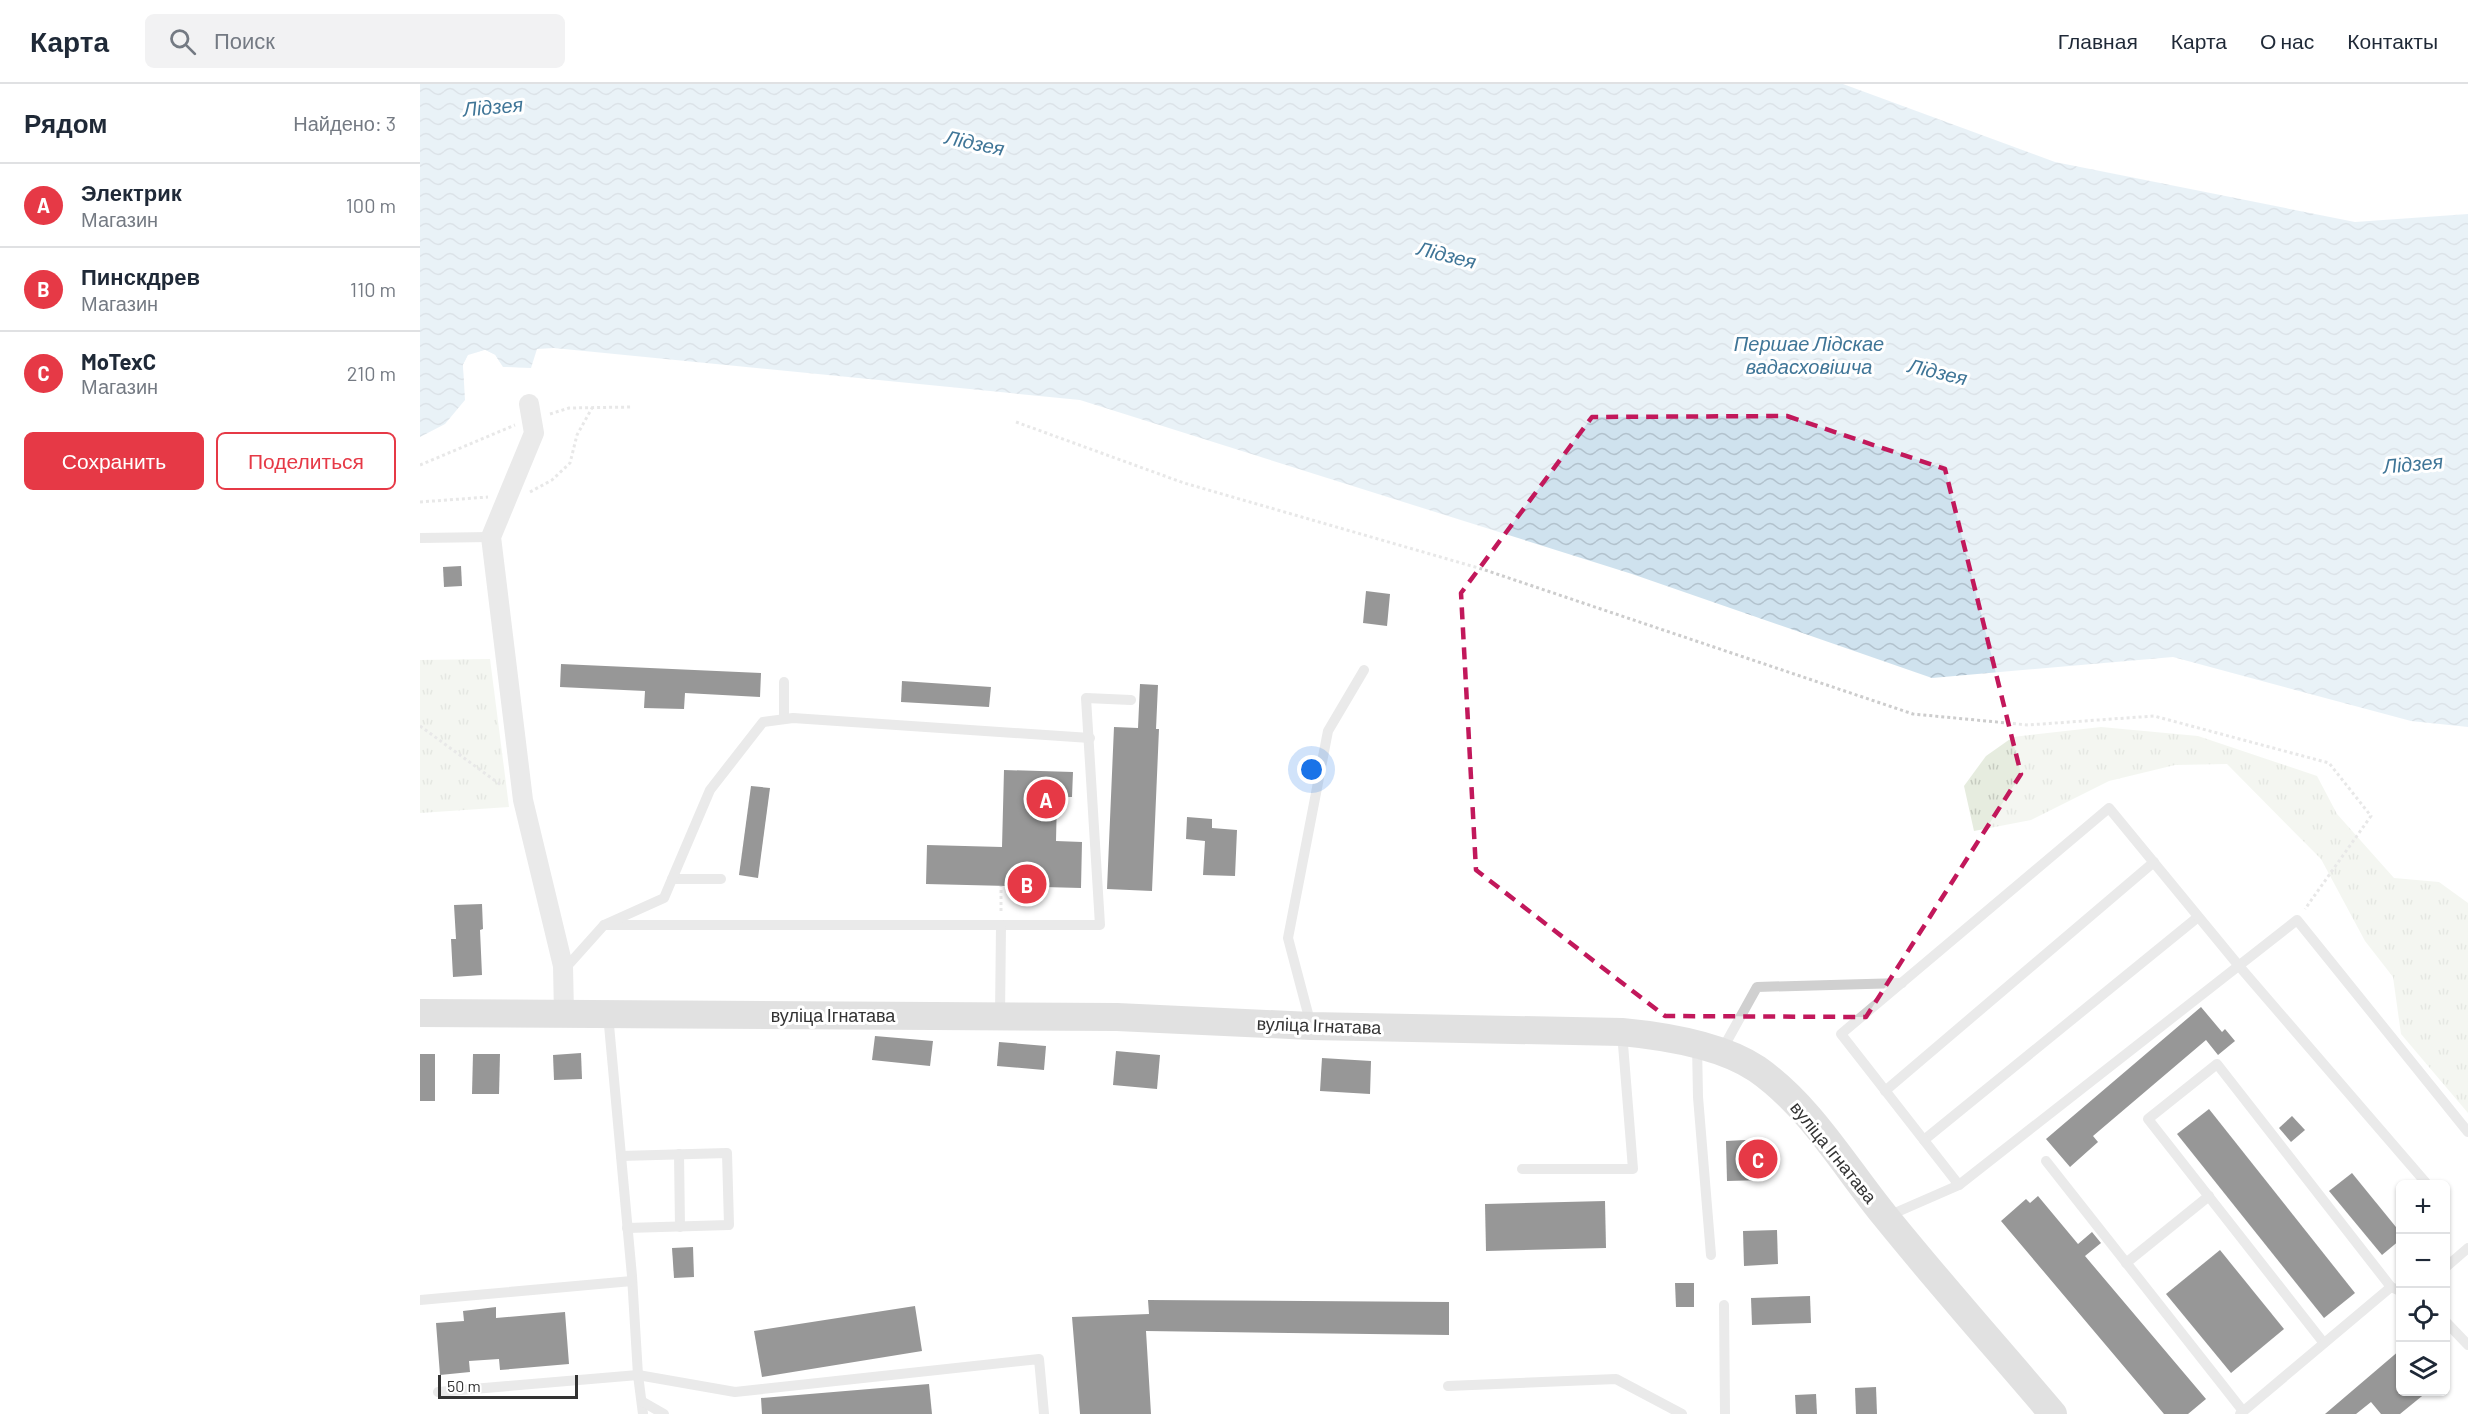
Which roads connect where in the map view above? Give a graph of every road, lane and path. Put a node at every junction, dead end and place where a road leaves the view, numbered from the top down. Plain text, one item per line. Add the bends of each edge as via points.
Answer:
1 (529, 404) dead end
2 (1016, 422) dead end
3 (491, 537) junction
4 (420, 538) edge
5 (1364, 670) dead end
6 (784, 682) dead end
7 (1131, 700) dead end
8 (784, 719) junction
9 (420, 726) edge
10 (1090, 738) junction
11 (523, 800) junction
12 (2154, 862) junction
13 (672, 879) junction
14 (721, 879) dead end
15 (1002, 886) dead end
16 (2198, 917) junction
17 (2296, 920) junction
18 (604, 925) junction
19 (1001, 925) junction
20 (563, 966) junction
21 (2238, 966) junction
22 (1902, 983) junction
23 (420, 1014) edge
24 (564, 1014) junction
25 (608, 1014) junction
26 (1000, 1016) junction
27 (1311, 1026) junction
28 (1622, 1032) junction
29 (1709, 1048) junction
30 (1886, 1091) junction
31 (2468, 1132) edge
32 (1924, 1140) junction
33 (679, 1154) junction
34 (621, 1156) junction
35 (2046, 1161) dead end
36 (1522, 1169) dead end
37 (2423, 1180) edge
38 (1959, 1185) junction
39 (2209, 1196) junction
40 (1886, 1217) junction
41 (680, 1227) junction
42 (627, 1228) junction
43 (2468, 1248) edge
44 (1711, 1255) dead end
45 (2126, 1263) junction
46 (2450, 1263) edge
47 (632, 1281) junction
48 (2396, 1289) edge
49 (420, 1300) edge
50 (1724, 1305) dead end
51 (2450, 1327) edge
52 (2323, 1342) junction
53 (2468, 1345) edge
54 (638, 1375) junction
55 (1448, 1386) dead end
56 (438, 1392) dead end
57 (643, 1402) junction
58 (2241, 1412) edge
59 (643, 1414) edge
60 (664, 1414) edge
61 (1044, 1414) edge
62 (1682, 1414) edge
63 (1725, 1414) edge
64 (2053, 1414) edge

1 - 3 street via 534,434
2 - 17 path via 1184,483 1482,569 1913,714 2028,725 2154,716 2329,763 2371,816
3 - 4 lane
3 - 11 street
5 - 27 lane via 1328,731 1288,938
6 - 8 lane
7 - 10 lane via 1086,698
8 - 10 lane
8 - 13 lane via 763,722 710,790
9 - 11 path
10 - 19 lane via 1100,925
11 - 20 street
12 - 16 lane
12 - 22 lane via 2109,808
12 - 30 lane
13 - 14 lane
13 - 18 lane via 664,898
15 - 19 path
16 - 21 lane
16 - 32 lane
17 - 21 lane
17 - 31 lane
18 - 19 lane
18 - 20 lane
19 - 26 lane
20 - 24 street
21 - 37 lane
21 - 38 lane
22 - 29 lane via 1757,987
22 - 30 lane via 1841,1034
23 - 24 street, вуліца Ігнатава
24 - 25 street, вуліца Ігнатава
25 - 26 street, вуліца Ігнатава
25 - 34 lane
26 - 27 street, вуліца Ігнатава
27 - 28 street, вуліца Ігнатава
28 - 29 street, вуліца Ігнатава via 1665,1036
28 - 36 lane via 1633,1169
29 - 40 street, вуліца Ігнатава via 1756,1068 1798,1104
29 - 44 lane via 1698,1097
30 - 32 lane
32 - 38 lane
33 - 34 lane
33 - 41 lane
33 - 41 lane via 727,1154 729,1226
34 - 42 lane
35 - 45 lane
38 - 40 lane
39 - 45 lane
39 - 48 lane via 2148,1119 2217,1064
39 - 52 lane
40 - 64 street, вуліца Ігнатава
41 - 42 lane
42 - 47 lane
43 - 46 lane
45 - 58 lane
47 - 49 lane
47 - 54 lane
48 - 52 lane
50 - 63 lane
51 - 53 lane
52 - 58 lane
54 - 56 lane
54 - 57 lane
54 - 61 lane via 735,1392 1039,1359
55 - 62 lane via 1616,1379
57 - 59 lane
57 - 60 lane

